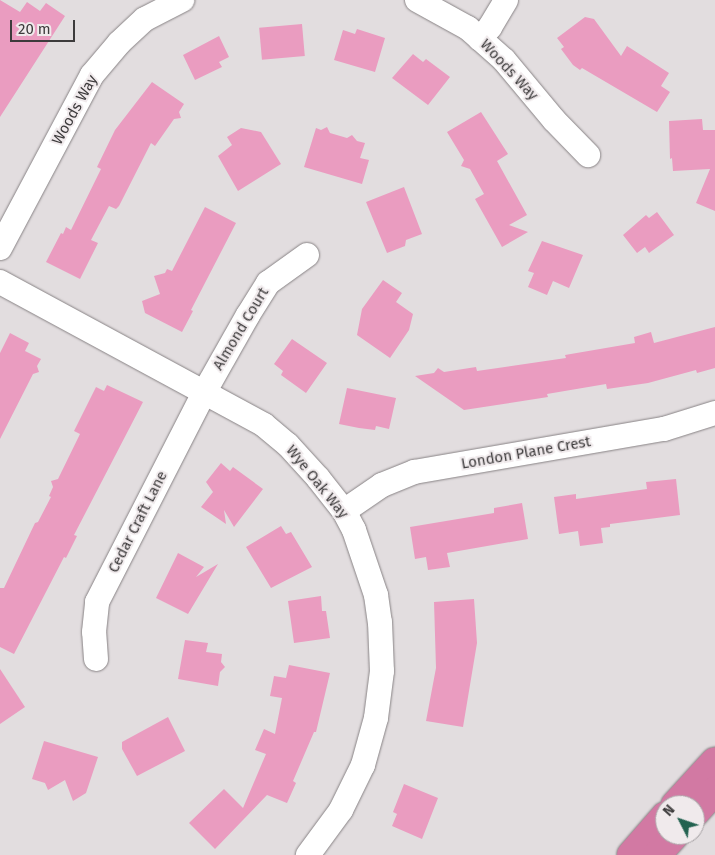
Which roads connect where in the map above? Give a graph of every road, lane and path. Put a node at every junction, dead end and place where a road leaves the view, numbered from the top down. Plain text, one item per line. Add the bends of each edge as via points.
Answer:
1 (182, 0) edge
2 (417, 0) edge
3 (506, 0) edge
4 (480, 39) junction
5 (588, 155) dead end
6 (0, 248) edge
7 (307, 255) dead end
8 (0, 282) edge
9 (205, 391) junction
10 (715, 413) edge
11 (344, 511) junction
12 (96, 658) dead end
13 (715, 761) edge
14 (715, 791) edge
15 (684, 795) edge
16 (705, 802) edge
17 (655, 827) edge
18 (666, 845) edge
19 (308, 855) edge
20 (630, 855) edge
21 (657, 855) edge

1 - 6 street, Woods Way via 145,19 119,43 92,76
2 - 4 street, Woods Way via 452,17
3 - 4 street
4 - 5 street, Woods Way via 504,60
7 - 9 street, Almond Court via 268,283
8 - 9 street, Wye Oak Way via 81,328
9 - 11 street, Wye Oak Way via 264,425 282,440
9 - 12 street, Cedar Craft Lane via 97,602
10 - 11 street, London Plane Crest via 664,429 414,472 382,486
11 - 19 street, Wye Oak Way via 363,549 376,596 382,671 376,718 363,765 341,810
13 - 15 highway
14 - 16 highway
17 - 20 highway
18 - 21 highway

